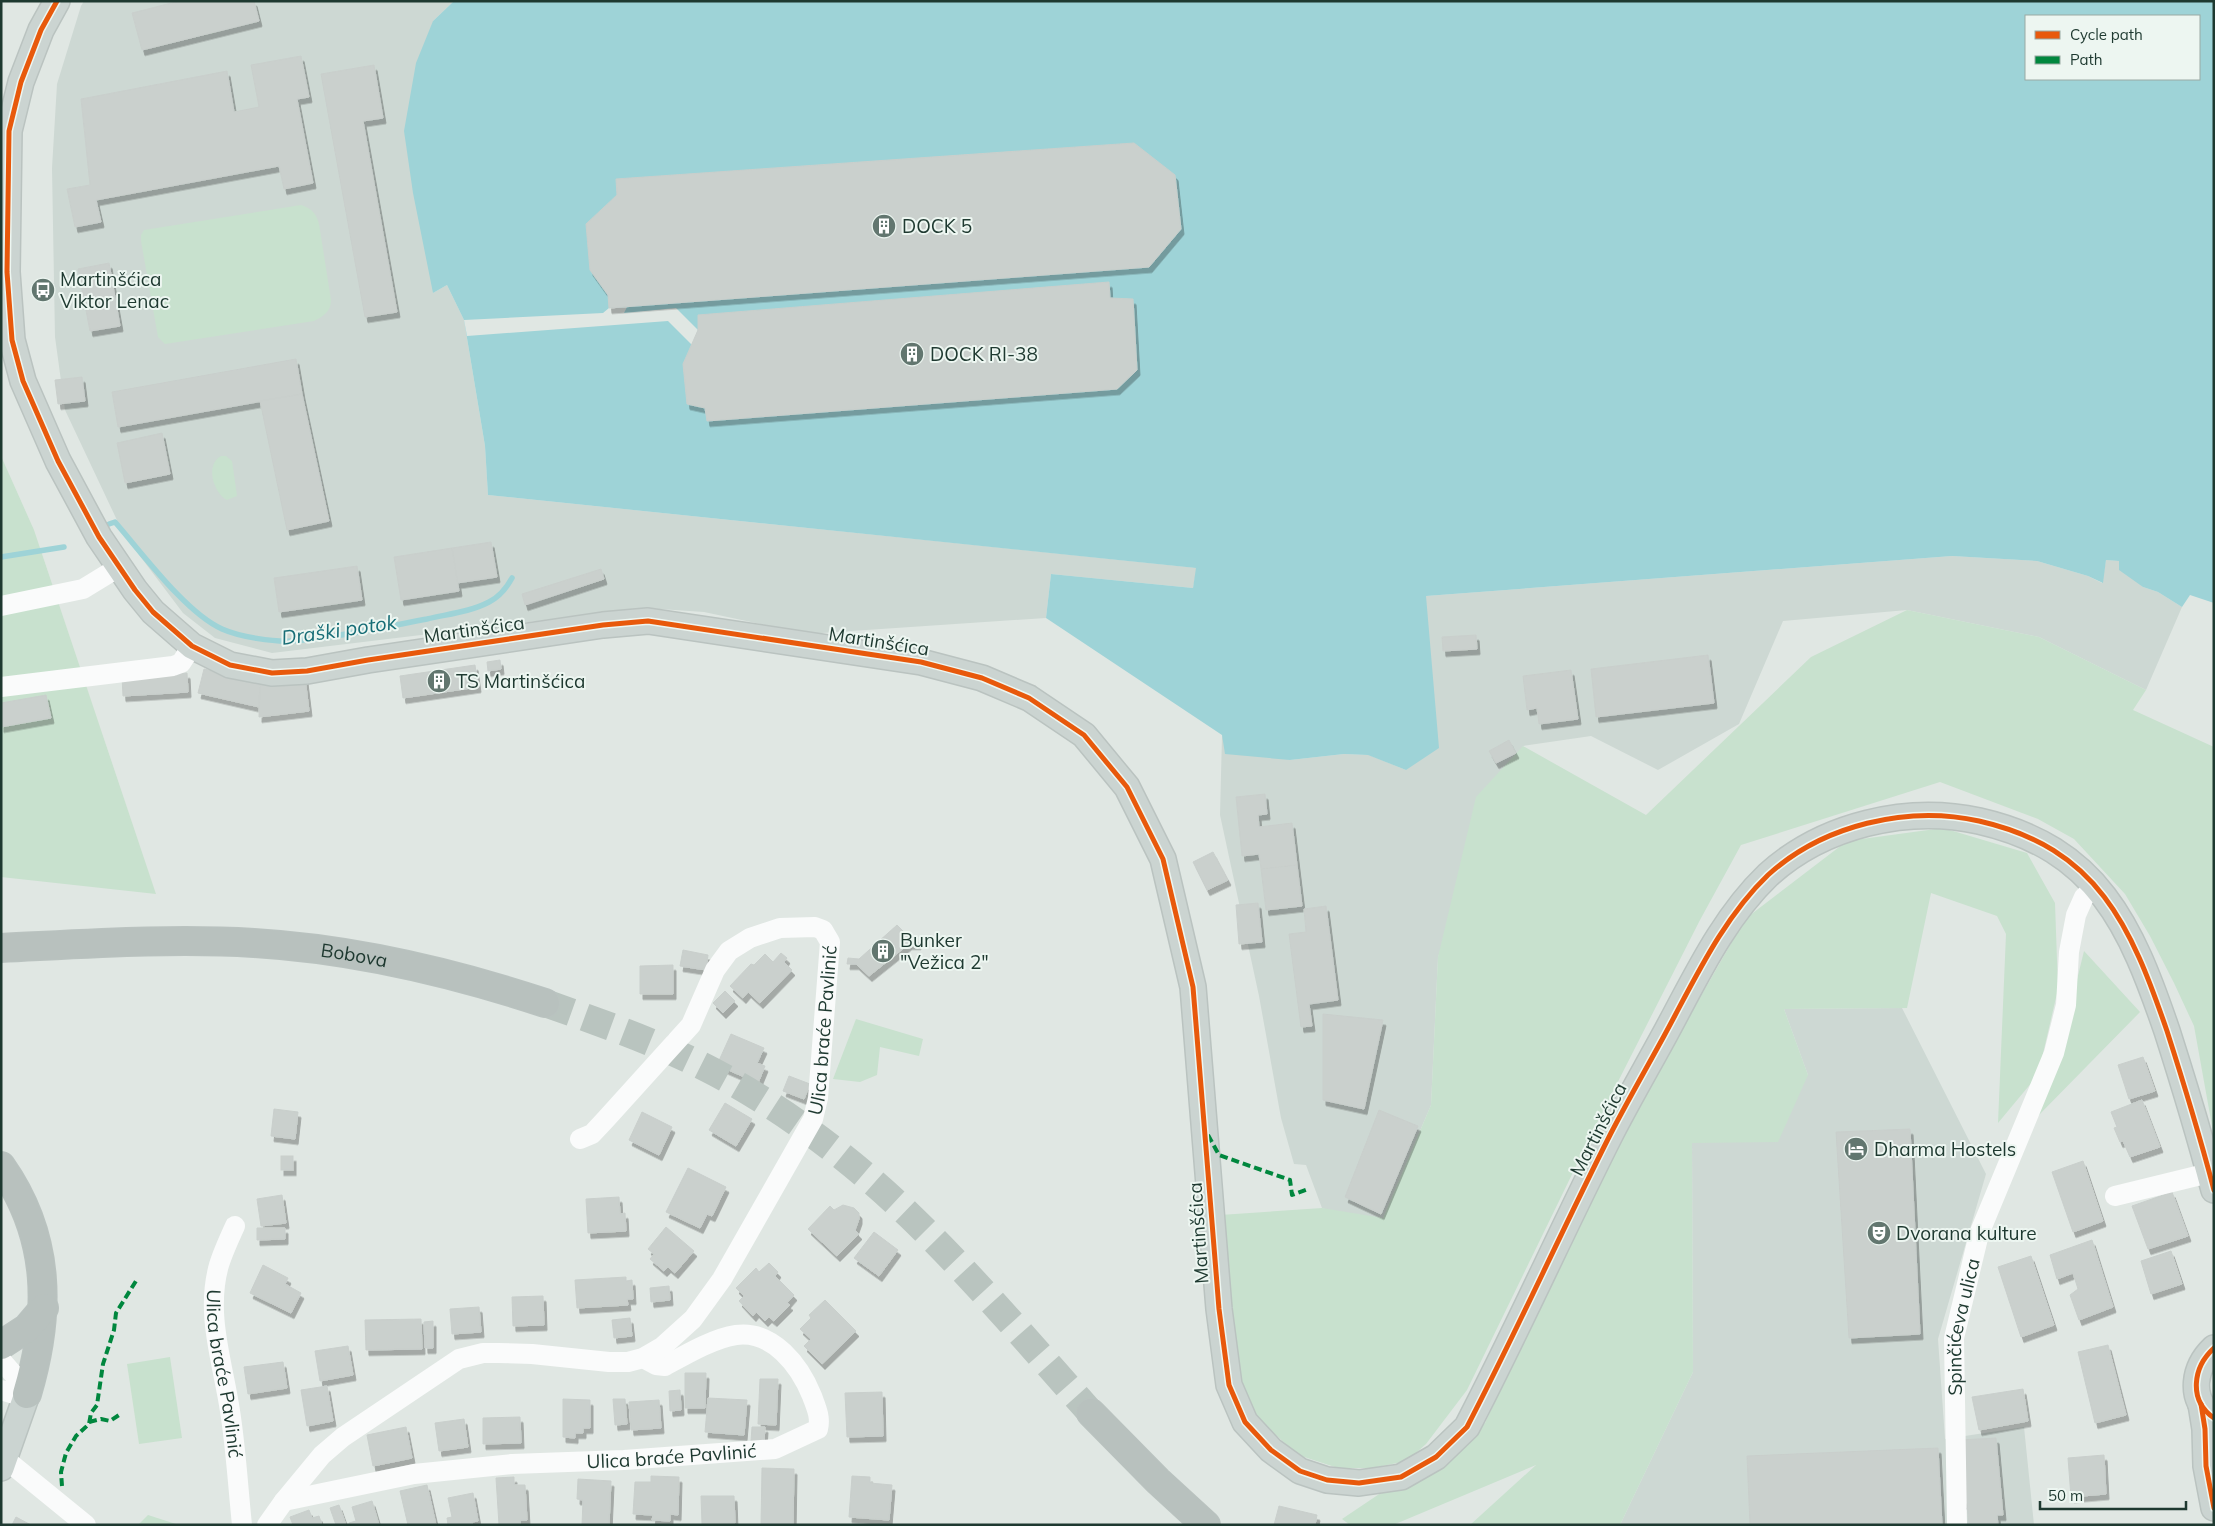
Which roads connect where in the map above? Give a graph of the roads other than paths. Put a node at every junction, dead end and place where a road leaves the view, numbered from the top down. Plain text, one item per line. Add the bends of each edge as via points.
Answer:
1 (57, 1) edge
2 (119, 567) junction
3 (1, 606) edge
4 (192, 646) junction
5 (1, 686) edge
6 (2096, 886) junction
7 (1, 948) edge
8 (545, 1003) tunnel mouth
9 (580, 1139) dead end
10 (1, 1166) edge
11 (2212, 1184) edge
12 (2116, 1196) dead end
13 (235, 1226) dead end
14 (44, 1308) junction
15 (1, 1345) edge
16 (2214, 1348) edge
17 (643, 1358) junction
18 (1, 1360) edge
19 (14, 1392) edge
20 (2207, 1411) edge
21 (1091, 1413) tunnel mouth
22 (2, 1459) edge
23 (284, 1501) junction
24 (2214, 1508) edge
25 (86, 1525) edge
26 (242, 1525) edge
27 (267, 1525) edge
28 (1206, 1525) edge
29 (1957, 1525) edge

1 - 2 main road, Martinšćica via 40,30 9,131 7,272 12,340 23,381 58,462
2 - 3 street via 83,589
2 - 4 main road, Martinšćica via 153,612
4 - 5 street via 181,663 173,666
4 - 6 main road, Martinšćica via 230,664 272,673 307,671 603,625 648,621 920,662 982,678 1029,698 1084,734 1127,787 1163,859 1193,987 1219,1310 1229,1385 1245,1422 1271,1450 1300,1471 1327,1480 1359,1483 1401,1477 1436,1458 1467,1427 1611,1134 1691,986 1726,927 1769,874 1811,844 1834,833 1884,819 1951,816 2022,835 2069,862
6 - 11 main road, Martinšćica via 2119,915 2148,976 2183,1078
6 - 29 street, Spinčićeva ulica via 2084,897 2076,915 2069,952 2066,1005 2054,1053 1979,1234 1954,1338
7 - 8 highway, Bobova via 157,941 256,944 354,954 451,975
9 - 17 street, Ulica braće Pavlinić via 592,1134 691,1025 715,970 729,951 750,938 780,928 815,927 828,935 830,948 818,1098 813,1119 722,1279 693,1319 662,1347
10 - 14 highway via 19,1195 35,1233
11 - 12 street
13 - 26 street, Ulica braće Pavlinić via 219,1265 214,1310 215,1334 237,1460
14 - 15 highway via 27,1328
14 - 19 highway via 36,1359
16 - 20 main road via 2205,1356 2197,1374 2196,1392
17 - 23 street, Ulica braće Pavlinić via 609,1362 498,1352 459,1359 322,1454
17 - 23 street, Ulica braće Pavlinić via 665,1366 735,1335 747,1334 766,1340 794,1362 806,1381 817,1407 818,1429 775,1449 512,1464 414,1474
18 - 19 street via 21,1383
19 - 22 main road
20 - 24 main road via 2206,1466
21 - 28 highway
22 - 25 street
23 - 27 street, Ulica braće Pavlinić

